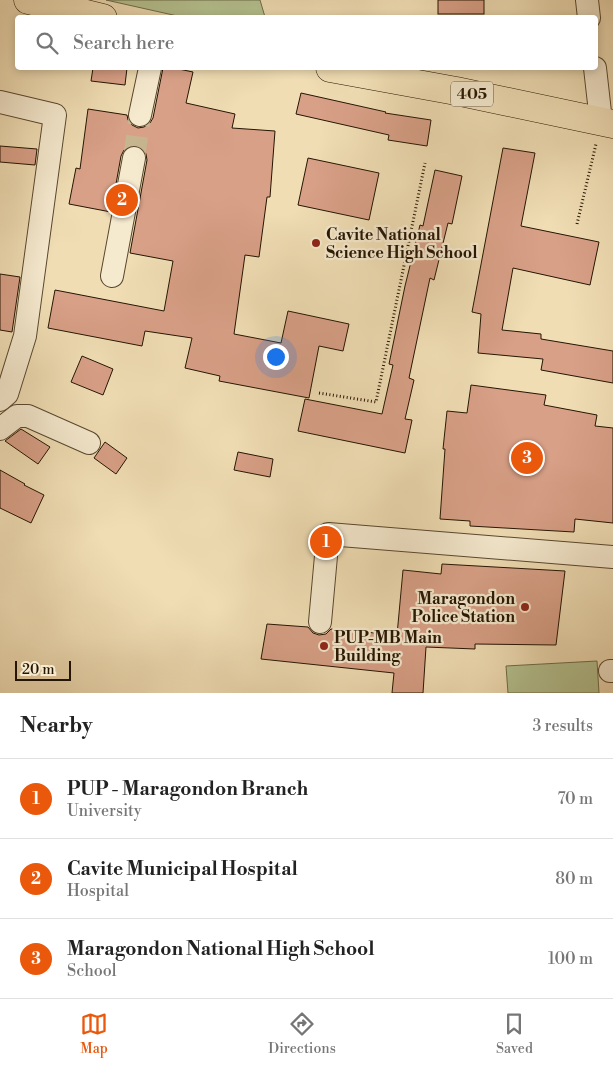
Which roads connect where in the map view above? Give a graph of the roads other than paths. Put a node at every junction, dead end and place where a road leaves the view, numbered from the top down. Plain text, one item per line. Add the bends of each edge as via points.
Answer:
1 (28, 0) edge
2 (587, 0) edge
3 (90, 15) edge
4 (589, 15) edge
5 (150, 70) edge
6 (341, 70) edge
7 (595, 70) edge
8 (0, 102) edge
9 (140, 115) tunnel mouth
10 (604, 128) edge
11 (134, 158) tunnel mouth
12 (112, 276) dead end
13 (0, 400) edge
14 (0, 429) edge
15 (89, 442) dead end
16 (613, 557) edge
17 (320, 622) dead end

1 - 3 main road
2 - 4 street
5 - 9 street
6 - 10 main road, 405 via 456,91
7 - 10 street
8 - 13 street via 55,115 25,336 7,394
11 - 12 street
14 - 15 street via 16,416 28,416
16 - 17 street via 328,534

